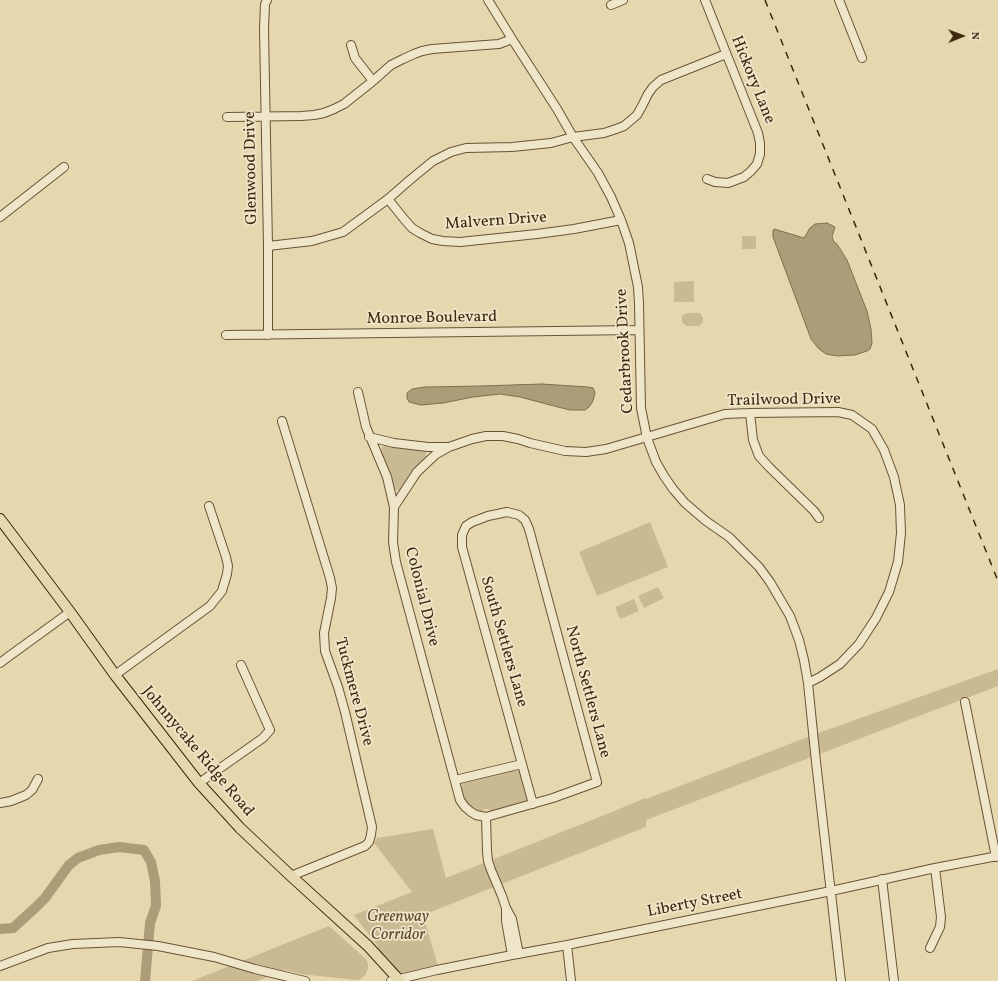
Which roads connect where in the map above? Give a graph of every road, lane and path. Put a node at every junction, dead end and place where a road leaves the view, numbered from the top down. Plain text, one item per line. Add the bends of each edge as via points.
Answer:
1 (267, 0) edge
2 (488, 0) edge
3 (623, 0) edge
4 (704, 0) edge
5 (840, 0) edge
6 (611, 5) dead end
7 (512, 39) junction
8 (351, 45) dead end
9 (726, 54) junction
10 (862, 58) dead end
11 (373, 81) junction
12 (227, 116) dead end
13 (265, 117) junction
14 (573, 137) junction
15 (64, 167) dead end
16 (707, 179) dead end
17 (388, 199) junction
18 (0, 217) edge
19 (621, 220) junction
20 (268, 246) junction
21 (639, 330) junction
22 (226, 335) dead end
23 (268, 335) junction
24 (358, 392) dead end
25 (750, 413) junction
26 (282, 421) dead end
27 (369, 437) junction
28 (647, 438) junction
29 (449, 447) junction
30 (209, 506) dead end
31 (394, 507) junction
32 (503, 513) joint
33 (819, 518) dead end
34 (0, 519) edge
35 (70, 612) junction
36 (0, 663) edge
37 (241, 665) dead end
38 (115, 676) junction
39 (808, 683) junction
40 (965, 702) dead end
41 (522, 764) junction
42 (38, 779) dead end
43 (455, 780) junction
44 (199, 783) junction
45 (0, 803) edge
46 (533, 804) junction
47 (486, 817) junction
48 (997, 856) edge
49 (935, 868) junction
50 (291, 876) junction
51 (882, 880) junction
52 (831, 891) junction
53 (567, 945) junction
54 (930, 948) dead end
55 (516, 954) junction
56 (0, 966) edge
57 (396, 980) edge
58 (305, 981) edge
59 (571, 981) edge
60 (841, 981) edge
61 (894, 981) edge

1 - 13 street, Glenwood Drive via 264,29
2 - 7 street, Cedarbrook Drive
3 - 6 street
4 - 9 street, Hickory Lane
5 - 10 street
7 - 11 street via 499,44 422,51 391,65
7 - 14 street, Cedarbrook Drive
8 - 11 street via 355,58
9 - 14 street via 661,80 653,86 637,115 624,126 604,133
9 - 16 street, Hickory Lane via 758,133 760,154 757,164 744,177 728,183
11 - 13 street via 334,110 314,115
12 - 13 street
13 - 20 street, Glenwood Drive
14 - 17 street via 551,143 466,148 451,152 433,161
14 - 19 street, Cedarbrook Drive via 598,173
15 - 18 street
17 - 19 street, Malvern Drive via 412,228 432,239 443,241 464,242 537,234
17 - 20 street via 343,232 312,241
19 - 21 street, Cedarbrook Drive via 629,243 638,287
20 - 23 street, Glenwood Drive
21 - 23 street, Monroe Boulevard
21 - 28 street, Cedarbrook Drive via 641,408
22 - 23 street, Monroe Boulevard
24 - 27 street, Colonial Drive
25 - 28 street, Trailwood Drive via 725,414
25 - 33 street via 753,440 759,456
25 - 39 street, Trailwood Drive via 838,412 852,415 872,429 884,450 894,477 900,505 901,533 898,562 889,592 859,644 840,664
26 - 50 street, Tuckmere Drive via 330,578 332,588 324,633 325,646 345,712 372,827 365,846
27 - 29 street via 394,443
27 - 31 street, Colonial Drive via 387,477
28 - 29 street via 586,452 565,451 503,436 472,439
28 - 39 street, Cedarbrook Drive via 656,462 673,490 685,503 729,538 759,567 770,582 790,616 799,640
29 - 31 street via 434,455 417,472
30 - 38 street via 228,566 222,591 210,606
31 - 43 street, Colonial Drive via 393,542 396,562
32 - 41 street, South Settlers Lane via 478,519 466,526 462,535 462,548
32 - 46 street, North Settlers Lane via 519,515 529,529 597,782
34 - 35 main road, Johnnycake Ridge Road
35 - 36 street
35 - 38 main road, Johnnycake Ridge Road
37 - 44 street via 270,730 263,738
38 - 44 main road, Johnnycake Ridge Road
39 - 52 street
40 - 48 street
41 - 43 street
41 - 46 street, South Settlers Lane
42 - 45 street via 26,795
43 - 47 street, Colonial Drive via 460,800 465,807 476,815
44 - 50 main road, Johnnycake Ridge Road via 240,828
46 - 47 street, North Settlers Lane
47 - 55 street via 487,851 491,870 512,919
48 - 49 street, Liberty Street
49 - 51 street, Liberty Street
49 - 54 street via 941,917 940,927
50 - 57 main road, Johnnycake Ridge Road via 368,946
51 - 52 street, Liberty Street
51 - 61 street
52 - 53 street, Liberty Street
52 - 60 street
53 - 55 street, Liberty Street
53 - 59 street
55 - 57 street, Liberty Street
56 - 58 street via 48,948 112,942 158,946 214,957

